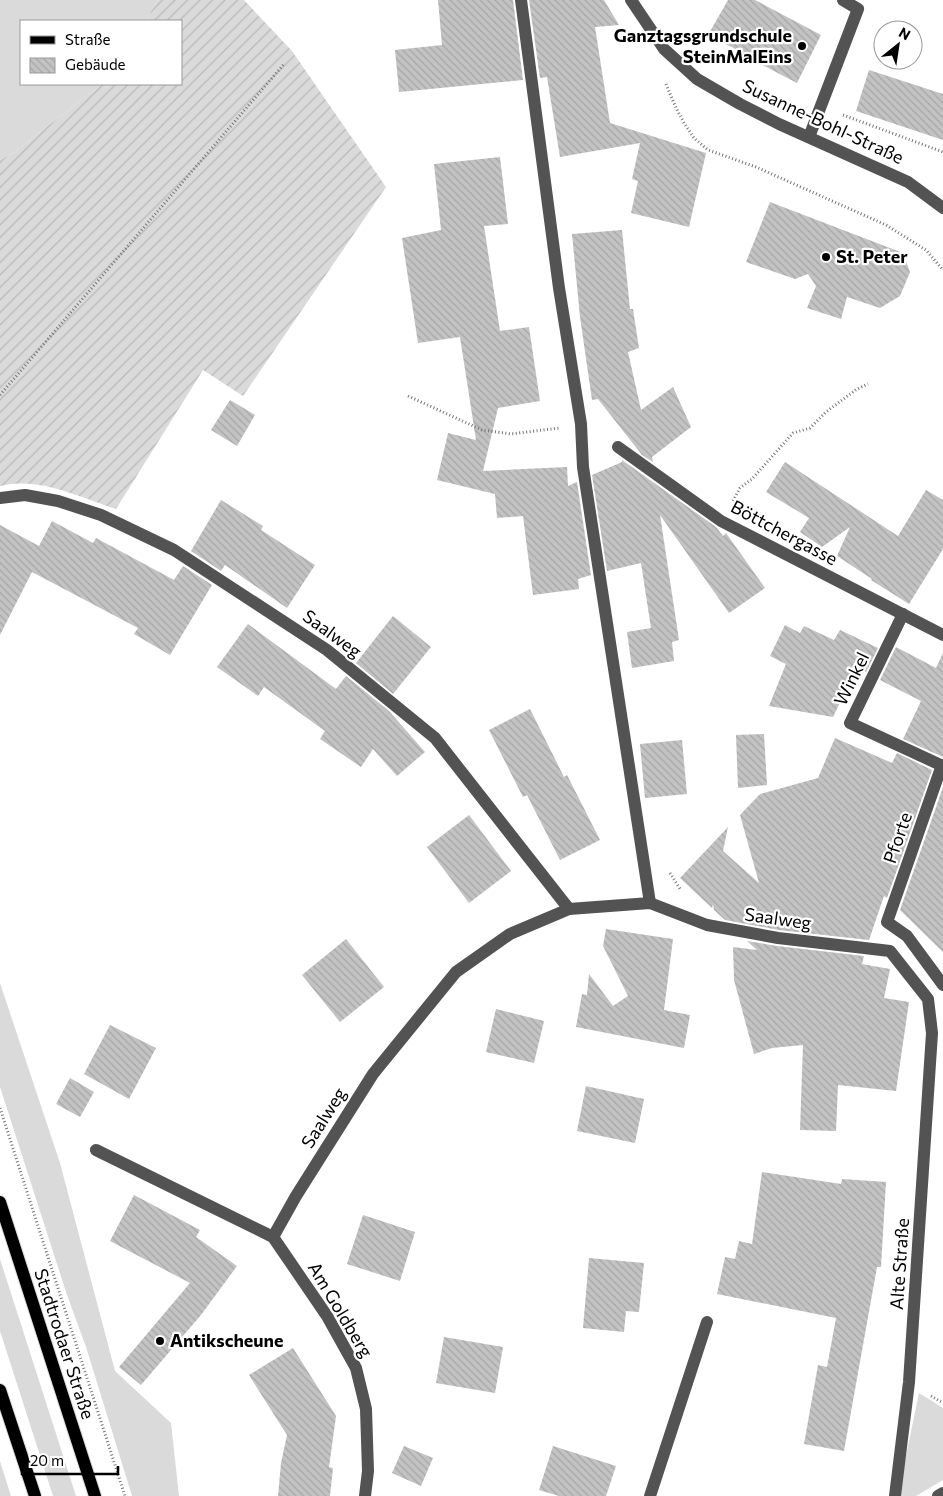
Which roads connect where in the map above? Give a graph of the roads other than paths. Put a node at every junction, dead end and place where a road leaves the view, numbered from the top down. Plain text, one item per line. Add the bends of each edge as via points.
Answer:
1 (522, 0) edge
2 (842, 0) edge
3 (636, 2) edge
4 (809, 137) junction
5 (943, 208) edge
6 (618, 447) dead end
7 (0, 498) edge
8 (903, 614) junction
9 (943, 635) edge
10 (942, 766) edge
11 (650, 903) junction
12 (569, 909) junction
13 (943, 985) edge
14 (938, 1035) edge
15 (96, 1150) dead end
16 (0, 1202) edge
17 (273, 1237) junction
18 (707, 1322) dead end
19 (0, 1390) edge
20 (943, 1493) edge
21 (35, 1496) edge
22 (95, 1496) edge
23 (365, 1496) edge
24 (650, 1496) edge
25 (894, 1496) edge
26 (938, 1496) edge

1 - 11 street via 559,288 581,424 584,476
2 - 4 street via 858,9
3 - 4 street, Susanne-Bohl-Straße via 664,49 697,79
4 - 5 street, Susanne-Bohl-Straße via 908,182
6 - 8 street, Böttchergasse via 722,521
7 - 12 street, Saalweg via 25,495 58,500 101,515 174,550 327,650 435,738
8 - 9 street, Böttchergasse
8 - 10 street, Winkel via 850,723
10 - 13 street, Pforte via 887,922 907,936
11 - 12 street, Saalweg
11 - 14 street, Saalweg via 706,925 778,938 890,951 928,999
12 - 17 street, Saalweg via 510,934 456,972 373,1074
14 - 25 street, Alte Straße via 910,1382
15 - 17 street
16 - 22 main road, Stadtrodaer Straße
17 - 23 street, Am Goldberg via 356,1368 366,1409 368,1471
18 - 24 street
19 - 21 main road
20 - 26 street

